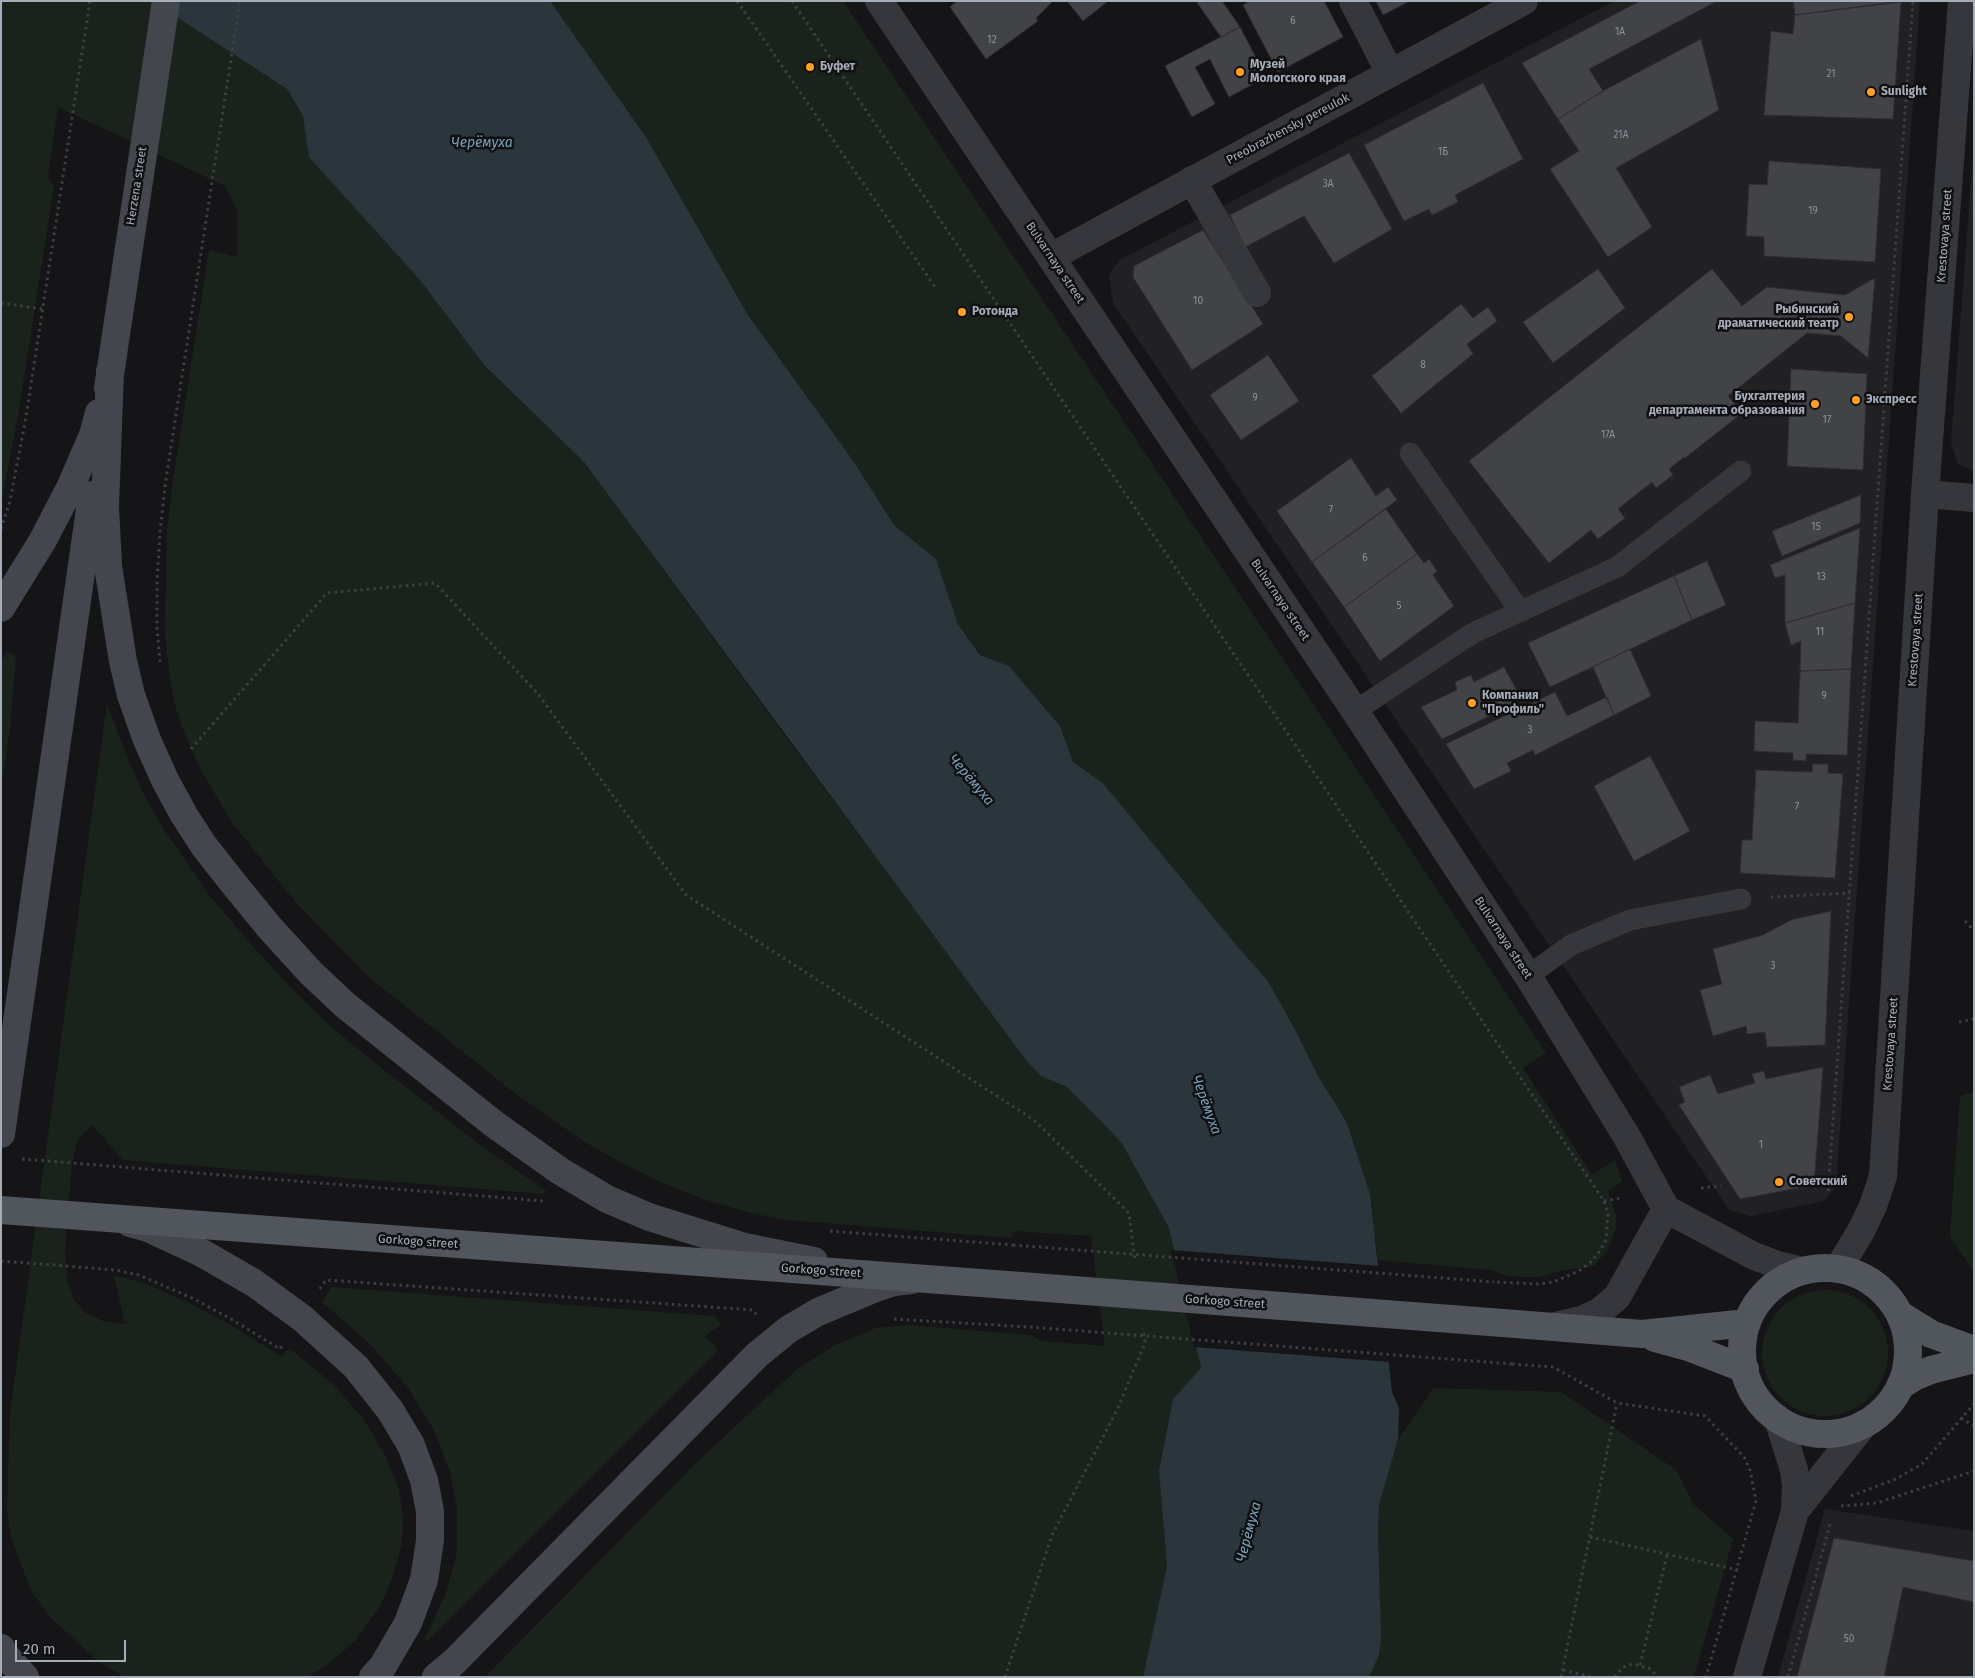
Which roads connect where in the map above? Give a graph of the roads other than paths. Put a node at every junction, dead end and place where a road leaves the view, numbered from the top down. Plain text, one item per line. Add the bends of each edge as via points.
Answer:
1 (166, 1) edge
2 (879, 1) edge
3 (1352, 1) edge
4 (1524, 1) edge
5 (1962, 1) edge
6 (1390, 74) junction
7 (1192, 180) junction
8 (1051, 256) junction
9 (1257, 292) dead end
10 (110, 371) junction
11 (1410, 452) dead end
12 (1741, 471) dead end
13 (1926, 494) junction
14 (1974, 498) edge
15 (1, 608) edge
16 (1520, 611) junction
17 (1355, 711) junction
18 (1741, 899) road end
19 (1528, 976) junction
20 (1, 1134) edge
21 (1666, 1209) junction
22 (1, 1210) edge
23 (119, 1219) junction
24 (1838, 1269) junction
25 (1803, 1271) junction
26 (926, 1279) junction
27 (1900, 1315) junction
28 (1747, 1323) junction
29 (1554, 1327) junction
30 (1642, 1334) junction
31 (1974, 1350) edge
32 (1974, 1359) edge
33 (1745, 1369) junction
34 (1900, 1386) junction
35 (1778, 1419) junction
36 (1864, 1424) junction
37 (1795, 1512) junction
38 (1, 1648) edge
39 (25, 1677) edge
40 (373, 1677) edge
41 (436, 1677) edge
42 (1748, 1677) edge

1 - 10 main road, Herzena street
2 - 8 street, Bulvarnaya street
3 - 6 street
4 - 6 street, Preobrazhensky pereulok
5 - 13 street, Krestovaya street
6 - 7 street, Preobrazhensky pereulok
7 - 8 street, Preobrazhensky pereulok
7 - 9 street
8 - 17 street, Bulvarnaya street
10 - 15 main road via 93,435 70,488 43,540
10 - 20 main road
10 - 26 main road via 105,507 108,566 131,695 147,740 184,815 204,846 269,927 345,1005 494,1124 607,1199 648,1217 744,1247
11 - 16 lane
12 - 16 lane via 1617,567
13 - 14 street
13 - 24 street, Krestovaya street via 1883,1176 1861,1231
16 - 17 lane via 1473,633
17 - 19 street, Bulvarnaya street
18 - 19 lane via 1630,920 1571,945
19 - 21 street, Bulvarnaya street via 1627,1137
21 - 25 street via 1754,1256
21 - 29 street via 1617,1297 1584,1319
22 - 23 main road, Gorkogo street
23 - 26 main road, Gorkogo street
23 - 40 main road via 148,1228 202,1253 254,1283 302,1318 356,1367 390,1410 411,1445 424,1480 430,1511 430,1540 424,1580 408,1623
24 - 25 main road
24 - 27 main road via 1866,1278 1888,1297
25 - 28 main road via 1775,1285 1763,1296
26 - 29 main road, Gorkogo street, bridge
26 - 41 main road via 894,1282 834,1304 777,1338
27 - 31 main road via 1930,1334
27 - 34 main road via 1908,1351
28 - 30 main road
28 - 33 main road via 1742,1346
29 - 30 main road, Gorkogo street
30 - 33 main road
32 - 34 main road via 1931,1370
33 - 35 main road via 1757,1397
34 - 36 main road via 1885,1408
35 - 36 main road via 1801,1430 1820,1434 1839,1433
35 - 37 street via 1794,1470
36 - 37 street
37 - 42 street
38 - 39 main road

